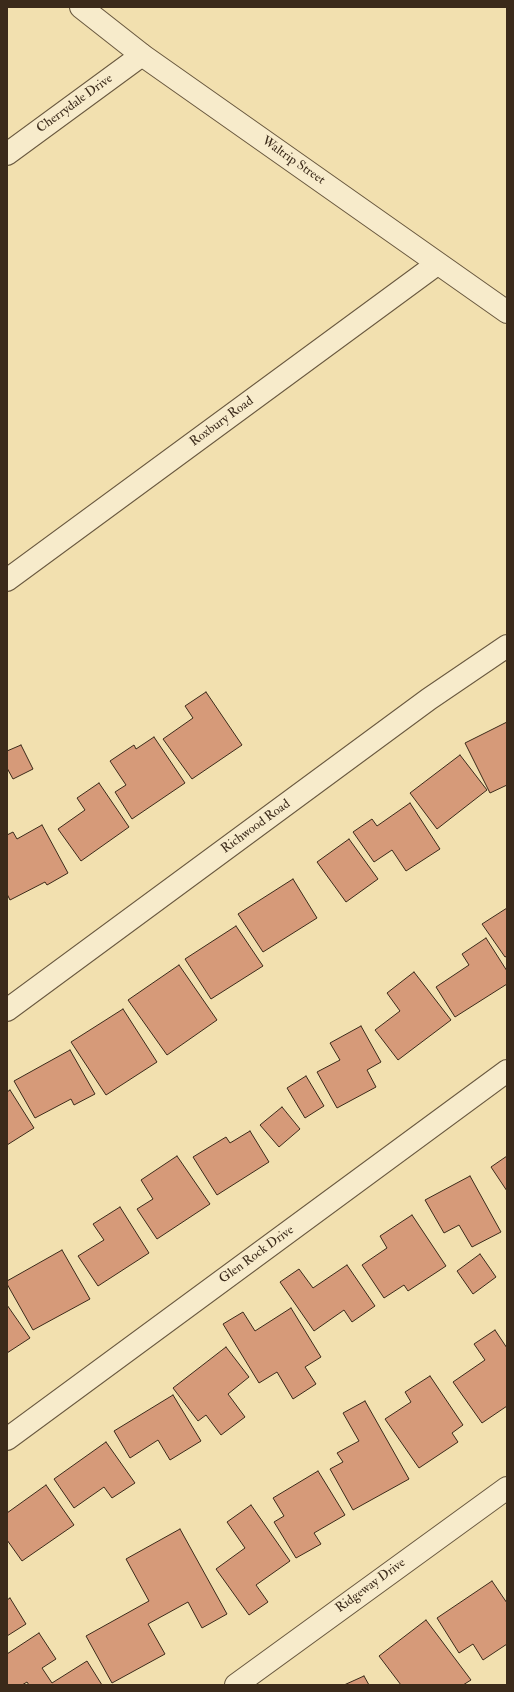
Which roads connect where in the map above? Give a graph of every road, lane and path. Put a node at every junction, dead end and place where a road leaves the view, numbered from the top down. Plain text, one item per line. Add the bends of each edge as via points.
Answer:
1 (81, 7) edge
2 (142, 55) junction
3 (7, 154) edge
4 (437, 264) junction
5 (507, 312) edge
6 (7, 580) edge
7 (507, 646) edge
8 (7, 1010) edge
9 (507, 1071) edge
10 (7, 1439) edge
11 (507, 1488) edge
12 (236, 1685) edge

1 - 2 street, Waltrip Street
2 - 3 street, Cherrydale Drive
2 - 4 street, Waltrip Street
4 - 5 street, Waltrip Street
4 - 6 street, Roxbury Road
7 - 8 street, Richwood Road via 429,699
9 - 10 street, Glen Rock Drive
11 - 12 street, Ridgeway Drive

